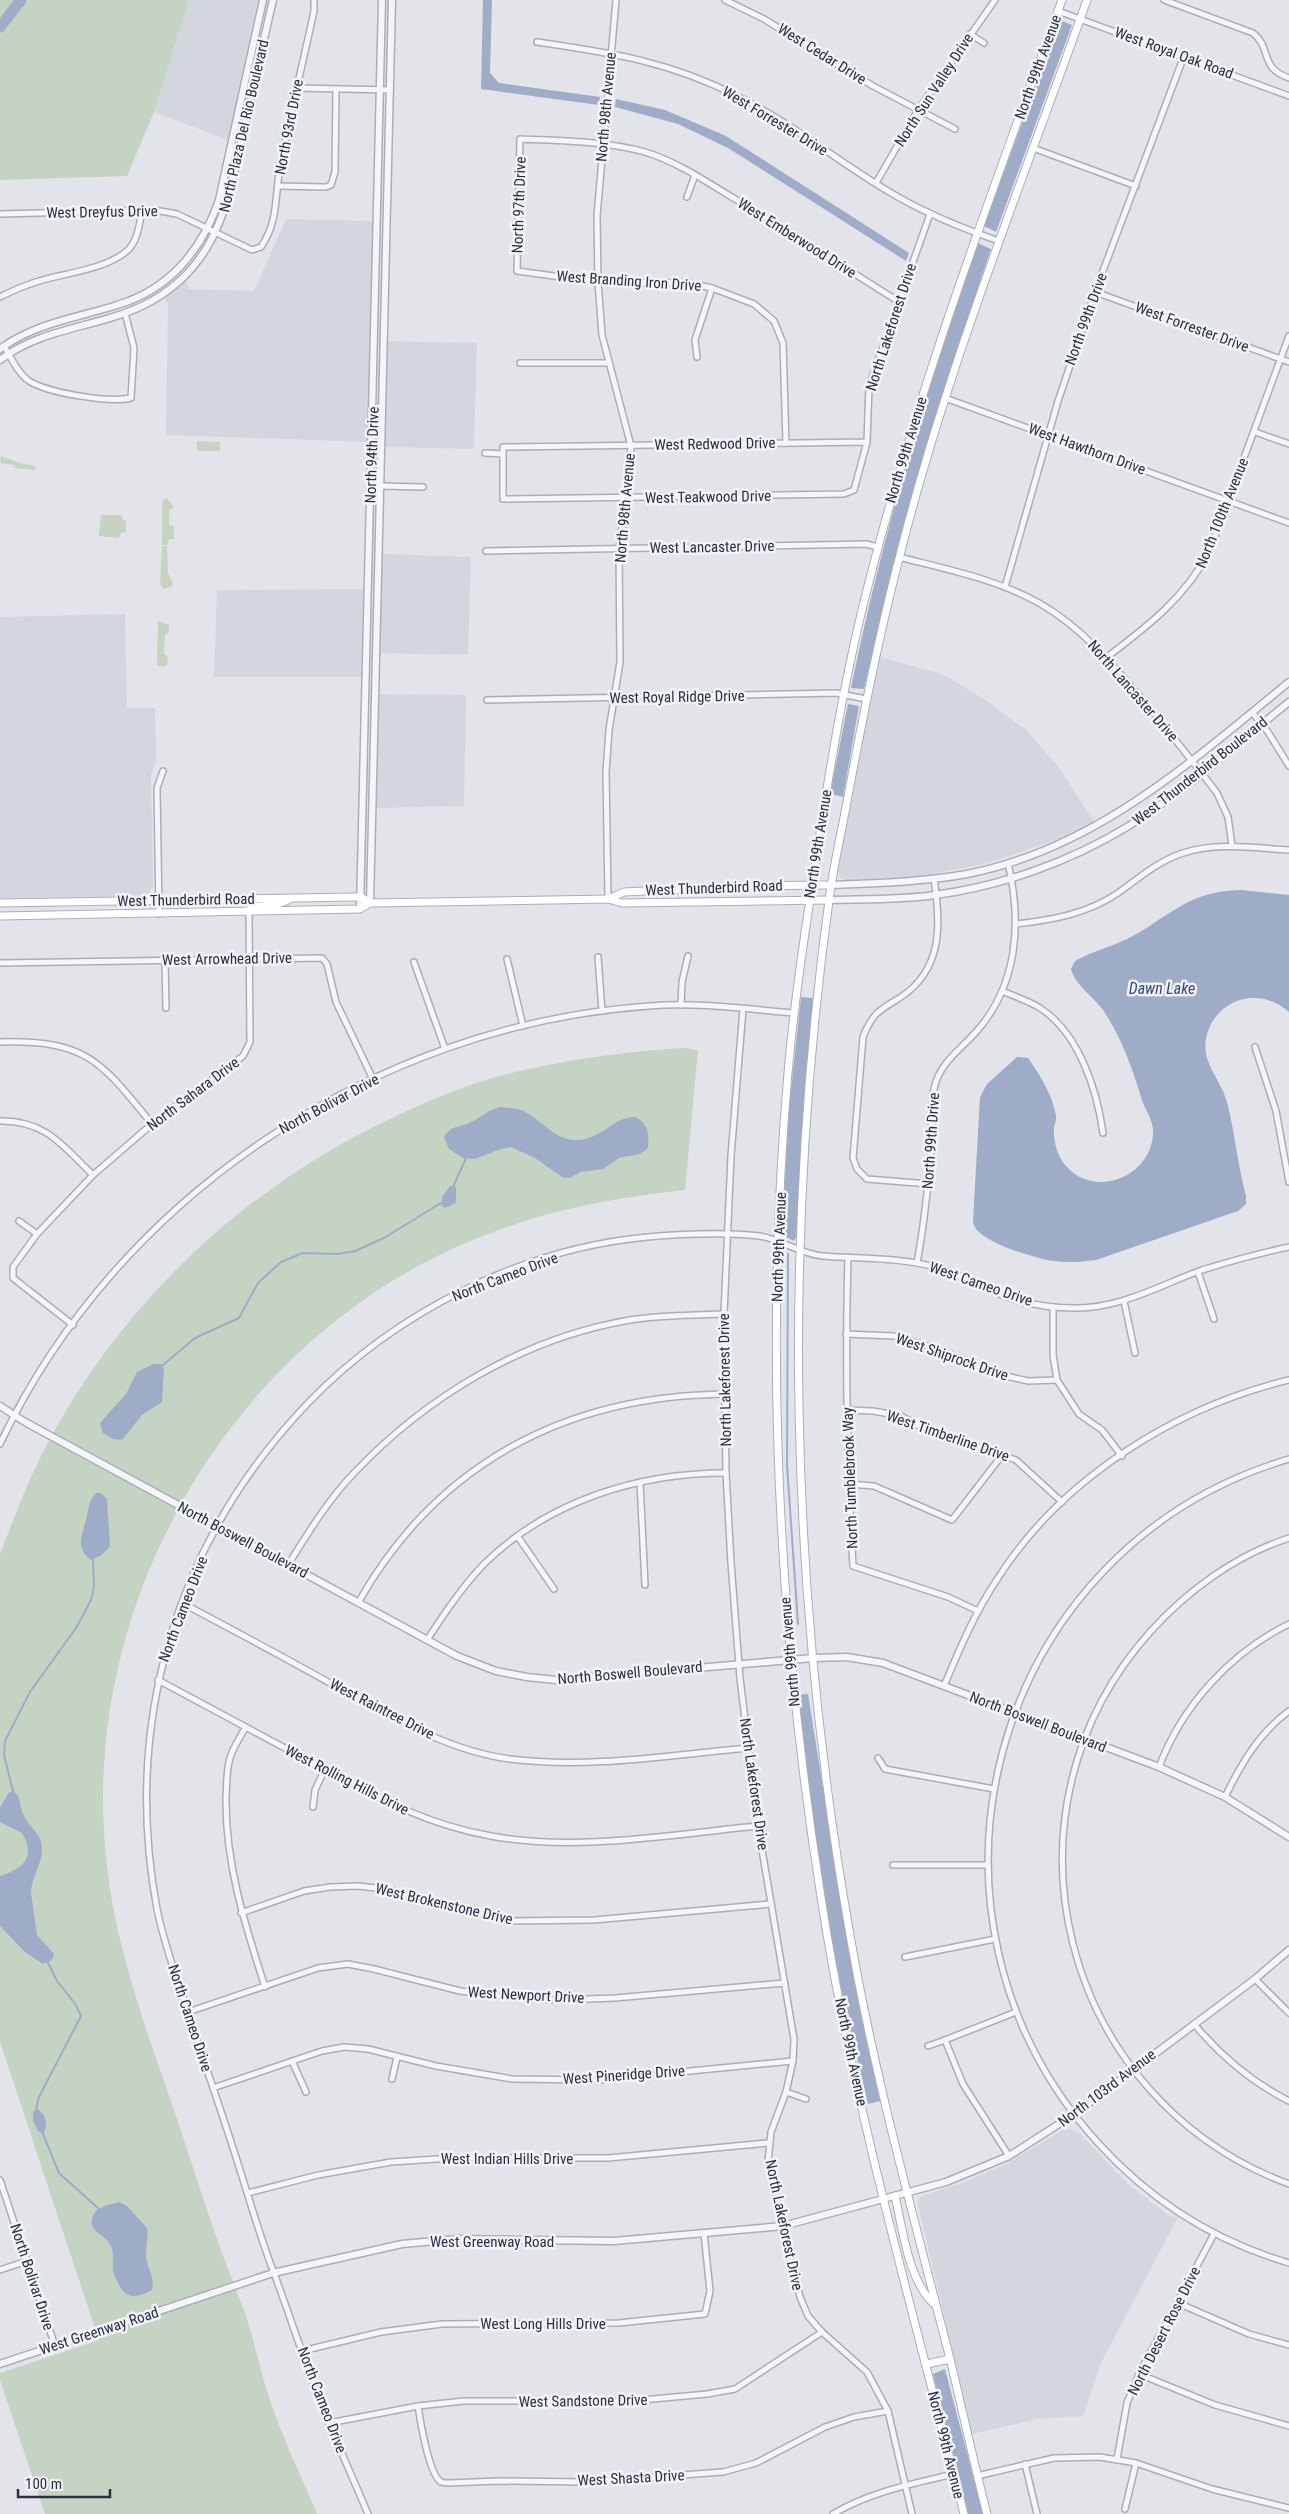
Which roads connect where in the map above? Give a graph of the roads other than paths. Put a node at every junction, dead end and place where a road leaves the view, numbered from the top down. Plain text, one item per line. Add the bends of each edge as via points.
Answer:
1 (263, 0) edge
2 (273, 0) edge
3 (314, 0) edge
4 (382, 0) edge
5 (392, 0) edge
6 (616, 0) edge
7 (725, 0) edge
8 (995, 0) edge
9 (1062, 0) edge
10 (1087, 0) edge
11 (1164, 0) edge
12 (1058, 11) junction
13 (1080, 20) junction
14 (970, 34) junction
15 (537, 42) dead end
16 (984, 43) dead end
17 (611, 53) junction
18 (1184, 56) junction
19 (1289, 78) edge
20 (297, 88) junction
21 (336, 89) junction
22 (381, 90) junction
23 (390, 90) junction
24 (1289, 96) edge
25 (918, 110) junction
26 (955, 129) dead end
27 (520, 139) joint
28 (602, 144) junction
29 (1033, 148) junction
30 (695, 175) junction
31 (876, 183) junction
32 (278, 186) junction
33 (1136, 186) junction
34 (687, 197) dead end
35 (142, 209) junction
36 (0, 214) edge
37 (930, 214) junction
38 (208, 230) junction
39 (377, 232) junction
40 (387, 232) junction
41 (976, 233) junction
42 (216, 234) junction
43 (999, 241) junction
44 (256, 250) joint
45 (517, 271) joint
46 (167, 280) junction
47 (598, 282) junction
48 (172, 287) junction
49 (712, 288) junction
50 (1095, 292) junction
51 (0, 297) edge
52 (898, 301) junction
53 (125, 313) junction
54 (1289, 336) edge
55 (2, 348) edge
56 (8, 354) junction
57 (697, 357) dead end
58 (1281, 359) junction
59 (0, 360) edge
60 (1289, 362) edge
61 (520, 363) dead end
62 (609, 363) junction
63 (945, 398) junction
64 (1255, 432) junction
65 (1048, 435) junction
66 (866, 442) junction
67 (786, 443) junction
68 (1289, 444) edge
69 (631, 446) junction
70 (503, 450) junction
71 (485, 453) dead end
72 (371, 486) junction
73 (380, 486) junction
74 (423, 487) dead end
75 (844, 494) joint
76 (627, 498) junction
77 (1229, 501) junction
78 (1289, 523) edge
79 (370, 535) junction
80 (379, 535) junction
81 (878, 547) junction
82 (619, 548) junction
83 (486, 551) dead end
84 (899, 556) junction
85 (1005, 587) junction
86 (367, 654) junction
87 (376, 654) junction
88 (1107, 657) junction
89 (1289, 682) edge
90 (375, 693) junction
91 (366, 694) junction
92 (843, 694) junction
93 (615, 698) junction
94 (866, 699) junction
95 (486, 700) dead end
96 (1289, 702) edge
97 (1252, 712) junction
98 (1261, 724) junction
99 (1192, 761) junction
100 (1289, 766) edge
101 (163, 771) dead end
102 (1201, 772) junction
103 (363, 818) junction
104 (372, 819) junction
105 (1232, 846) junction
106 (1289, 850) edge
107 (362, 854) junction
108 (371, 855) junction
109 (1008, 863) junction
110 (1012, 878) junction
111 (934, 879) junction
112 (812, 884) junction
113 (822, 884) joint
114 (831, 885) junction
115 (936, 895) junction
116 (361, 897) junction
117 (293, 899) junction
118 (608, 899) junction
119 (159, 900) junction
120 (810, 900) junction
121 (819, 900) joint
122 (829, 900) junction
123 (0, 903) edge
124 (370, 903) junction
125 (360, 909) junction
126 (248, 912) junction
127 (159, 914) junction
128 (0, 916) edge
129 (1016, 924) junction
130 (688, 956) dead end
131 (598, 957) dead end
132 (249, 959) junction
133 (507, 959) dead end
134 (165, 960) junction
135 (414, 962) dead end
136 (0, 963) edge
137 (1002, 991) junction
138 (681, 1005) junction
139 (166, 1008) dead end
140 (743, 1009) junction
141 (602, 1011) junction
142 (794, 1013) junction
143 (523, 1026) junction
144 (0, 1042) edge
145 (1255, 1047) dead end
146 (445, 1049) junction
147 (373, 1079) junction
148 (0, 1121) edge
149 (152, 1124) junction
150 (1103, 1132) dead end
151 (1288, 1169) edge
152 (94, 1175) junction
153 (1289, 1182) edge
154 (928, 1184) junction
155 (19, 1221) dead end
156 (37, 1234) junction
157 (726, 1235) junction
158 (778, 1241) junction
159 (1289, 1247) edge
160 (801, 1250) junction
161 (848, 1257) junction
162 (917, 1263) junction
163 (1198, 1272) junction
164 (1124, 1301) junction
165 (1053, 1307) junction
166 (724, 1314) junction
167 (1214, 1319) dead end
168 (73, 1324) junction
169 (846, 1334) junction
170 (1134, 1353) dead end
171 (1057, 1380) junction
172 (1289, 1380) edge
173 (725, 1394) junction
174 (0, 1406) edge
175 (848, 1410) junction
176 (14, 1416) junction
177 (0, 1444) edge
178 (1003, 1454) junction
179 (1122, 1456) junction
180 (1289, 1459) edge
181 (726, 1473) junction
182 (640, 1482) junction
183 (848, 1484) junction
184 (1062, 1502) junction
185 (217, 1527) junction
186 (518, 1537) junction
187 (1289, 1538) edge
188 (288, 1565) junction
189 (645, 1585) dead end
190 (554, 1589) dead end
191 (182, 1603) junction
192 (358, 1603) junction
193 (978, 1611) junction
194 (1289, 1624) edge
195 (427, 1640) junction
196 (813, 1658) junction
197 (789, 1659) junction
198 (739, 1663) junction
199 (158, 1680) junction
200 (944, 1686) junction
201 (1289, 1710) edge
202 (1014, 1713) junction
203 (245, 1728) junction
204 (1084, 1739) junction
205 (748, 1748) junction
206 (878, 1758) dead end
207 (1160, 1767) junction
208 (325, 1769) junction
209 (994, 1789) junction
210 (1225, 1797) junction
211 (312, 1807) dead end
212 (758, 1826) junction
213 (1289, 1837) edge
214 (893, 1865) dead end
215 (988, 1865) junction
216 (771, 1904) junction
217 (241, 1913) junction
218 (996, 1939) junction
219 (1289, 1950) edge
220 (905, 1957) dead end
221 (1256, 1979) junction
222 (785, 1983) junction
223 (265, 1987) junction
224 (188, 2012) junction
225 (1016, 2012) junction
226 (1289, 2013) edge
227 (1194, 2024) junction
228 (945, 2040) junction
229 (928, 2046) dead end
230 (398, 2058) junction
231 (292, 2061) junction
232 (793, 2061) junction
233 (1133, 2070) junction
234 (392, 2079) dead end
235 (213, 2088) junction
236 (306, 2092) dead end
237 (786, 2092) junction
238 (806, 2099) dead end
239 (1289, 2101) edge
240 (1073, 2115) junction
241 (768, 2143) junction
242 (1008, 2156) junction
243 (0, 2180) edge
244 (1289, 2184) edge
245 (248, 2193) junction
246 (906, 2193) junction
247 (895, 2196) junction
248 (884, 2198) junction
249 (782, 2226) junction
250 (704, 2233) junction
251 (1214, 2234) junction
252 (27, 2261) junction
253 (1289, 2263) edge
254 (0, 2270) edge
255 (274, 2273) junction
256 (1178, 2303) junction
257 (935, 2304) junction
258 (822, 2332) junction
259 (1289, 2345) edge
260 (55, 2346) junction
261 (302, 2351) junction
262 (950, 2359) junction
263 (0, 2364) edge
264 (927, 2364) junction
265 (1139, 2374) junction
266 (418, 2406) junction
267 (888, 2410) junction
268 (329, 2423) junction
269 (1289, 2426) edge
270 (1117, 2459) junction
271 (1136, 2463) junction
272 (1025, 2464) junction
273 (954, 2474) junction
274 (978, 2476) junction
275 (905, 2486) junction
276 (1289, 2508) edge
277 (1125, 2509) dead end
278 (368, 2514) edge
279 (833, 2514) edge
280 (912, 2514) edge
281 (964, 2514) edge
282 (987, 2514) edge
283 (1037, 2514) edge

1 - 38 street, North Plaza Del Rio Boulevard via 220,200
2 - 42 street, North Plaza Del Rio Boulevard via 230,194
3 - 20 street, North 93rd Drive
4 - 22 street, North 94th Drive
5 - 23 street, North 94th Drive
6 - 17 street, North 98th Avenue
7 - 25 street, West Cedar Drive via 788,32
8 - 14 street, North Sun Valley Drive
9 - 12 main road, North 99th Avenue
10 - 13 main road, North 99th Avenue
11 - 19 street via 1254,33 1273,70
12 - 13 street, West Royal Oak Road
12 - 41 main road, North 99th Avenue
13 - 18 street, West Royal Oak Road
13 - 29 main road, North 99th Avenue
14 - 16 street
14 - 25 street, North Sun Valley Drive
15 - 17 street, West Forrester Drive
17 - 28 street, North 98th Avenue
17 - 31 street, West Forrester Drive via 675,69 736,95
18 - 24 street, West Royal Oak Road
18 - 33 street, North 99th Drive
20 - 21 street
20 - 32 street, North 93rd Drive
21 - 22 street
21 - 32 street via 335,172 331,185
22 - 23 street
22 - 39 street, North 94th Drive
23 - 40 street, North 94th Drive
25 - 26 street, West Cedar Drive
25 - 31 street, North Sun Valley Drive
27 - 28 street, West Emberwood Drive
27 - 45 street, North 97th Drive
28 - 30 street, West Emberwood Drive via 646,153
28 - 47 street, North 98th Avenue via 597,216
29 - 33 street
29 - 43 main road, North 99th Avenue
30 - 34 street
30 - 52 street, West Emberwood Drive via 789,230
31 - 37 street, West Forrester Drive
32 - 44 street, North 93rd Drive via 271,226 264,242
33 - 50 street, North 99th Drive
35 - 36 street, West Dreyfus Drive
35 - 38 street, West Dreyfus Drive via 177,214
35 - 51 street via 130,248 109,262 38,281
37 - 41 street, West Forrester Drive
37 - 52 street, North Lakeforest Drive
38 - 42 street, West Dreyfus Drive
38 - 46 street, North Plaza Del Rio Boulevard via 191,256
39 - 40 street
39 - 72 street, North 94th Drive
40 - 73 street, North 94th Drive
41 - 43 street, West Forrester Drive
41 - 81 main road, North 99th Avenue via 917,411
42 - 44 street, West Dreyfus Drive
42 - 48 street, North Plaza Del Rio Boulevard via 200,259
43 - 63 main road, North 99th Avenue via 976,300
45 - 47 street, West Branding Iron Drive
46 - 48 street
46 - 55 street, North Plaza Del Rio Boulevard via 127,302 53,322
47 - 49 street, West Branding Iron Drive via 660,282
47 - 62 street, North 98th Avenue via 602,335
48 - 53 street, North Plaza Del Rio Boulevard
49 - 57 street via 695,340
49 - 67 street, West Branding Iron Drive via 754,304 774,321 783,343 785,359
50 - 58 street, West Forrester Drive
50 - 65 street, North 99th Drive
52 - 66 street, North Lakeforest Drive via 868,386
53 - 56 street, North Plaza Del Rio Boulevard via 47,334
53 - 56 street via 134,348 131,398 90,398 35,384 23,376
54 - 58 street, North 100th Avenue
55 - 56 street
56 - 59 street, North Plaza Del Rio Boulevard
58 - 60 street, West Forrester Drive
58 - 64 street, North 100th Avenue
61 - 62 street
62 - 69 street, North 98th Avenue
63 - 65 street, West Hawthorn Drive
63 - 84 main road, North 99th Avenue
64 - 68 street
64 - 77 street, North 100th Avenue
65 - 77 street, West Hawthorn Drive
65 - 85 street, North 99th Drive
66 - 67 street, West Redwood Drive
66 - 75 street, North Lakeforest Drive via 854,490
67 - 69 street, West Redwood Drive
69 - 70 street, West Redwood Drive
69 - 76 street, North 98th Avenue
70 - 71 street, West Redwood Drive
70 - 76 street, West Teakwood Drive via 503,499
72 - 73 street
72 - 79 street, North 94th Drive
73 - 74 street
73 - 80 street, North 94th Drive
75 - 76 street, West Teakwood Drive
76 - 82 street, North 98th Avenue
77 - 78 street, West Hawthorn Drive
77 - 88 street, North 100th Avenue via 1200,572 1169,607
79 - 80 street
79 - 86 street, North 94th Drive
80 - 87 street, North 94th Drive
81 - 82 street, West Lancaster Drive via 866,544
81 - 92 main road, North 99th Avenue
82 - 83 street, West Lancaster Drive
82 - 93 street, North 98th Avenue via 620,662
84 - 85 street, North Lancaster Drive
84 - 94 main road, North 99th Avenue
85 - 88 street, North Lancaster Drive via 1042,605 1079,630
86 - 87 street
86 - 91 street, North 94th Drive
87 - 90 street, North 94th Drive
88 - 99 street, North Lancaster Drive
89 - 97 street, West Thunderbird Boulevard
90 - 91 street
90 - 104 street, North 94th Drive
91 - 103 street, North 94th Drive
92 - 93 street, West Royal Ridge Drive
92 - 94 street, West Royal Ridge Drive
92 - 112 main road, North 99th Avenue
93 - 95 street, West Royal Ridge Drive
93 - 118 street, North 98th Avenue via 606,772
94 - 114 main road, North 99th Avenue
96 - 98 street, West Thunderbird Boulevard
97 - 98 street
97 - 99 street, West Thunderbird Boulevard
98 - 100 street
98 - 102 street, West Thunderbird Boulevard
99 - 102 street, North Lancaster Drive
99 - 109 street, West Thunderbird Boulevard via 1112,817 1067,841
101 - 119 street via 157,788
102 - 105 street, North Lancaster Drive via 1223,806
102 - 110 street, West Thunderbird Boulevard via 1127,827 1083,850
103 - 104 street
103 - 107 street, North 94th Drive
104 - 108 street, North 94th Drive
105 - 106 street
105 - 129 street via 1182,854 1154,868 1110,898 1077,913
107 - 108 street
107 - 116 street, North 94th Drive
108 - 124 street, North 94th Drive
109 - 110 street, North 99th Drive
109 - 111 street, West Thunderbird Boulevard
110 - 115 street, West Thunderbird Boulevard
110 - 129 street, North 99th Drive
111 - 114 street, West Thunderbird Boulevard
111 - 115 street
112 - 113 main road, West Thunderbird Road
112 - 118 main road, West Thunderbird Road via 624,892
112 - 120 main road, North 99th Avenue
113 - 114 main road, West Thunderbird Boulevard
114 - 122 main road, North 99th Avenue
115 - 122 street, West Thunderbird Boulevard
115 - 154 street via 939,934 928,970 909,990 876,1012 863,1038 853,1158 857,1169 867,1179
116 - 117 main road, West Thunderbird Road
116 - 124 main road
116 - 125 street, North 94th Drive
117 - 119 main road, West Thunderbird Road
117 - 126 main road via 251,906
118 - 120 main road, West Thunderbird Road via 622,903
118 - 124 main road, West Thunderbird Road
119 - 123 main road, West Thunderbird Road
119 - 127 street
120 - 121 main road, West Thunderbird Road
120 - 142 main road, North 99th Avenue
121 - 122 main road, West Thunderbird Boulevard
122 - 160 main road, North 99th Avenue via 805,1148
124 - 125 main road, West Thunderbird Road
125 - 126 main road, West Thunderbird Road
126 - 127 main road, West Thunderbird Road
126 - 132 street, North Sahara Drive
127 - 128 main road, West Thunderbird Road
129 - 137 street, North 99th Drive via 1012,960
130 - 138 street
131 - 141 street
132 - 134 street, West Arrowhead Drive
132 - 147 street, West Arrowhead Drive via 322,958 327,964 336,1002
132 - 149 street, North Sahara Drive via 250,1042 247,1051
133 - 143 street
134 - 136 street, West Arrowhead Drive
134 - 139 street
135 - 146 street
137 - 150 street via 1039,1008 1061,1027 1084,1064
137 - 154 street, North 99th Drive via 990,1014 946,1062 934,1085
138 - 140 street, North Bolivar Drive
138 - 141 street, North Bolivar Drive
140 - 142 street, North Bolivar Drive
140 - 157 street, North Lakeforest Drive
141 - 143 street, North Bolivar Drive
142 - 158 main road, North 99th Avenue
143 - 146 street, North Bolivar Drive
144 - 149 street via 50,1043 83,1055 105,1069
145 - 151 street via 1276,1111
146 - 147 street, North Bolivar Drive
147 - 168 street, North Bolivar Drive via 298,1118 219,1172 148,1234
148 - 152 street via 33,1124 51,1135
149 - 152 street, North Sahara Drive
151 - 153 street
152 - 156 street, North Sahara Drive
154 - 162 street, North 99th Drive
155 - 156 street
156 - 168 street, North Sahara Drive via 13,1267 13,1278
157 - 158 street, West Cameo Drive via 760,1236
157 - 166 street, North Lakeforest Drive
157 - 185 street, North Cameo Drive via 645,1238 584,1248 488,1280 402,1325 355,1360 284,1428 255,1464
158 - 160 street, West Cameo Drive
158 - 197 main road, North 99th Avenue via 778,1491
159 - 163 street, West Cameo Drive
160 - 161 street, West Cameo Drive via 817,1255
160 - 196 main road, North 99th Avenue via 797,1334 800,1486
161 - 162 street, West Cameo Drive
161 - 169 street, North Tumblebrook Way
162 - 165 street, West Cameo Drive via 962,1276 1014,1299
163 - 164 street, West Cameo Drive
163 - 167 street
164 - 165 street, West Cameo Drive via 1089,1308
164 - 170 street
165 - 171 street via 1053,1355
166 - 173 street, North Lakeforest Drive
166 - 188 street via 630,1320 590,1330 528,1350 453,1388 405,1424 352,1474
168 - 176 street, North Bolivar Drive
169 - 171 street, West Shiprock Drive via 894,1336 1002,1375 1028,1381
169 - 175 street, North Tumblebrook Way
171 - 179 street via 1079,1414 1102,1430
172 - 179 street via 1208,1406 1151,1436
173 - 181 street, North Lakeforest Drive
173 - 192 street via 655,1398 623,1404 572,1419 511,1445 452,1488 423,1515 385,1560
174 - 176 street, North Boswell Boulevard
175 - 178 street, West Timberline Drive via 901,1416 920,1428
175 - 183 street, North Tumblebrook Way
176 - 177 street, North Bolivar Drive
176 - 185 street, North Boswell Boulevard
178 - 183 street via 952,1520 874,1486
178 - 184 street, West Timberline Drive via 1016,1460
179 - 184 street
180 - 202 street via 1217,1487 1180,1508 1128,1546 1082,1594 1048,1643
181 - 182 street via 682,1474
181 - 198 street, North Lakeforest Drive
182 - 186 street via 580,1500 548,1516
182 - 189 street
183 - 193 street, North Tumblebrook Way via 853,1566 948,1597
184 - 193 street via 1005,1568
185 - 188 street, North Boswell Boulevard
185 - 191 street, North Cameo Drive
186 - 190 street
186 - 195 street via 484,1564 466,1584
187 - 204 street via 1243,1558 1198,1587 1168,1613 1134,1649 1113,1680
188 - 192 street, North Boswell Boulevard
191 - 199 street, North Cameo Drive
191 - 205 street, West Raintree Drive via 413,1728 471,1751 508,1759 577,1763
192 - 195 street, North Boswell Boulevard
193 - 200 street via 958,1648
194 - 207 street via 1256,1643 1212,1681 1187,1713
195 - 198 street, North Boswell Boulevard via 476,1664 542,1679 584,1679
196 - 197 street, North Boswell Boulevard
196 - 200 street, North Boswell Boulevard via 847,1657 875,1661
196 - 246 main road, North 99th Avenue via 827,1784 851,1940
197 - 198 street, North Boswell Boulevard
197 - 248 main road, North 99th Avenue via 822,1905
198 - 205 street, North Lakeforest Drive
199 - 203 street, West Rolling Hills Drive
199 - 224 street, North Cameo Drive via 147,1749 146,1834 158,1915
200 - 202 street, North Boswell Boulevard
201 - 210 street via 1274,1722 1250,1751
202 - 204 street, North Boswell Boulevard
202 - 209 street
203 - 208 street, West Rolling Hills Drive
203 - 217 street via 231,1754 227,1780 230,1856
204 - 207 street, North Boswell Boulevard
204 - 233 street via 1063,1829 1064,1904 1075,1956 1085,1984 1118,2049
205 - 212 street, North Lakeforest Drive
206 - 209 street via 885,1769
207 - 210 street, North Boswell Boulevard
208 - 211 street via 314,1790
208 - 212 street, West Rolling Hills Drive via 419,1817 492,1837 570,1843
209 - 215 street
210 - 213 street, North Boswell Boulevard
212 - 216 street, North Lakeforest Drive
214 - 215 street
215 - 218 street
216 - 217 street, West Brokenstone Drive via 594,1920 507,1921 386,1889 330,1886 304,1891
216 - 222 street, North Lakeforest Drive
217 - 223 street
218 - 220 street
218 - 225 street
219 - 221 street, North 103rd Avenue
221 - 226 street
221 - 227 street, North 103rd Avenue
222 - 223 street, West Newport Drive via 615,1998 504,1997 460,1991 348,1964 318,1968
222 - 232 street, North Lakeforest Drive via 794,2039
223 - 224 street, West Newport Drive
224 - 235 street, North Cameo Drive
225 - 228 street
225 - 240 street via 1040,2064
227 - 233 street, North 103rd Avenue
227 - 239 street via 1238,2069
228 - 229 street
228 - 242 street via 963,2084
230 - 231 street, West Pineridge Drive via 368,2049 344,2047
230 - 232 street, West Pineridge Drive via 512,2079 599,2080
230 - 234 street
231 - 235 street, West Pineridge Drive
231 - 236 street
232 - 237 street, North Lakeforest Drive
233 - 240 street, North 103rd Avenue
233 - 244 street via 1170,2110 1212,2144 1244,2164
235 - 245 street, North Cameo Drive
237 - 238 street
237 - 241 street, North Lakeforest Drive
240 - 242 street, North 103rd Avenue
240 - 251 street via 1124,2171 1170,2207
241 - 245 street, West Indian Hills Drive via 608,2158 452,2158 391,2162 318,2174
241 - 249 street, North Lakeforest Drive via 768,2162
242 - 246 street, North 103rd Avenue via 962,2177
243 - 252 street, North Bolivar Drive
245 - 255 street, North Cameo Drive
246 - 247 street, West Greenway Road
246 - 257 main road, North 99th Avenue
247 - 248 street, West Greenway Road
247 - 257 main road, North 99th Avenue via 916,2279 924,2294
248 - 249 street, West Greenway Road
248 - 264 main road, North 99th Avenue
249 - 250 street, West Greenway Road
249 - 258 street, North Lakeforest Drive via 800,2297 808,2316
250 - 255 street, West Greenway Road via 614,2241 458,2239 412,2243
250 - 261 street, West Long Hills Drive via 710,2291 705,2314 619,2323 442,2324 381,2332
251 - 253 street
251 - 256 street, North Desert Rose Drive
252 - 254 street
252 - 260 street, North Bolivar Drive
255 - 260 street, West Greenway Road
255 - 261 street, North Cameo Drive
256 - 259 street via 1249,2334
256 - 265 street, North Desert Rose Drive
257 - 262 main road, North 99th Avenue
258 - 266 street, West Sandstone Drive via 735,2389 631,2401 464,2401
258 - 267 street, North Lakeforest Drive via 867,2372
260 - 263 street, West Greenway Road
261 - 268 street, North Cameo Drive
262 - 264 main road
262 - 274 main road, North 99th Avenue
264 - 273 main road, North 99th Avenue
265 - 269 street via 1214,2405
265 - 270 street, North Desert Rose Drive via 1127,2403
266 - 267 street, West Shasta Drive via 425,2446 436,2476 449,2483 586,2482 723,2472 756,2463 825,2427
266 - 268 street, West Sandstone Drive
267 - 275 street, North Lakeforest Drive
268 - 278 street, North Cameo Drive
270 - 271 street
270 - 272 street via 1081,2456
271 - 276 street via 1212,2489
271 - 277 street
272 - 274 street
272 - 283 street
273 - 275 street
273 - 281 main road, North 99th Avenue
274 - 282 main road, North 99th Avenue
275 - 279 street via 854,2501
275 - 280 street, North Lakeforest Drive

